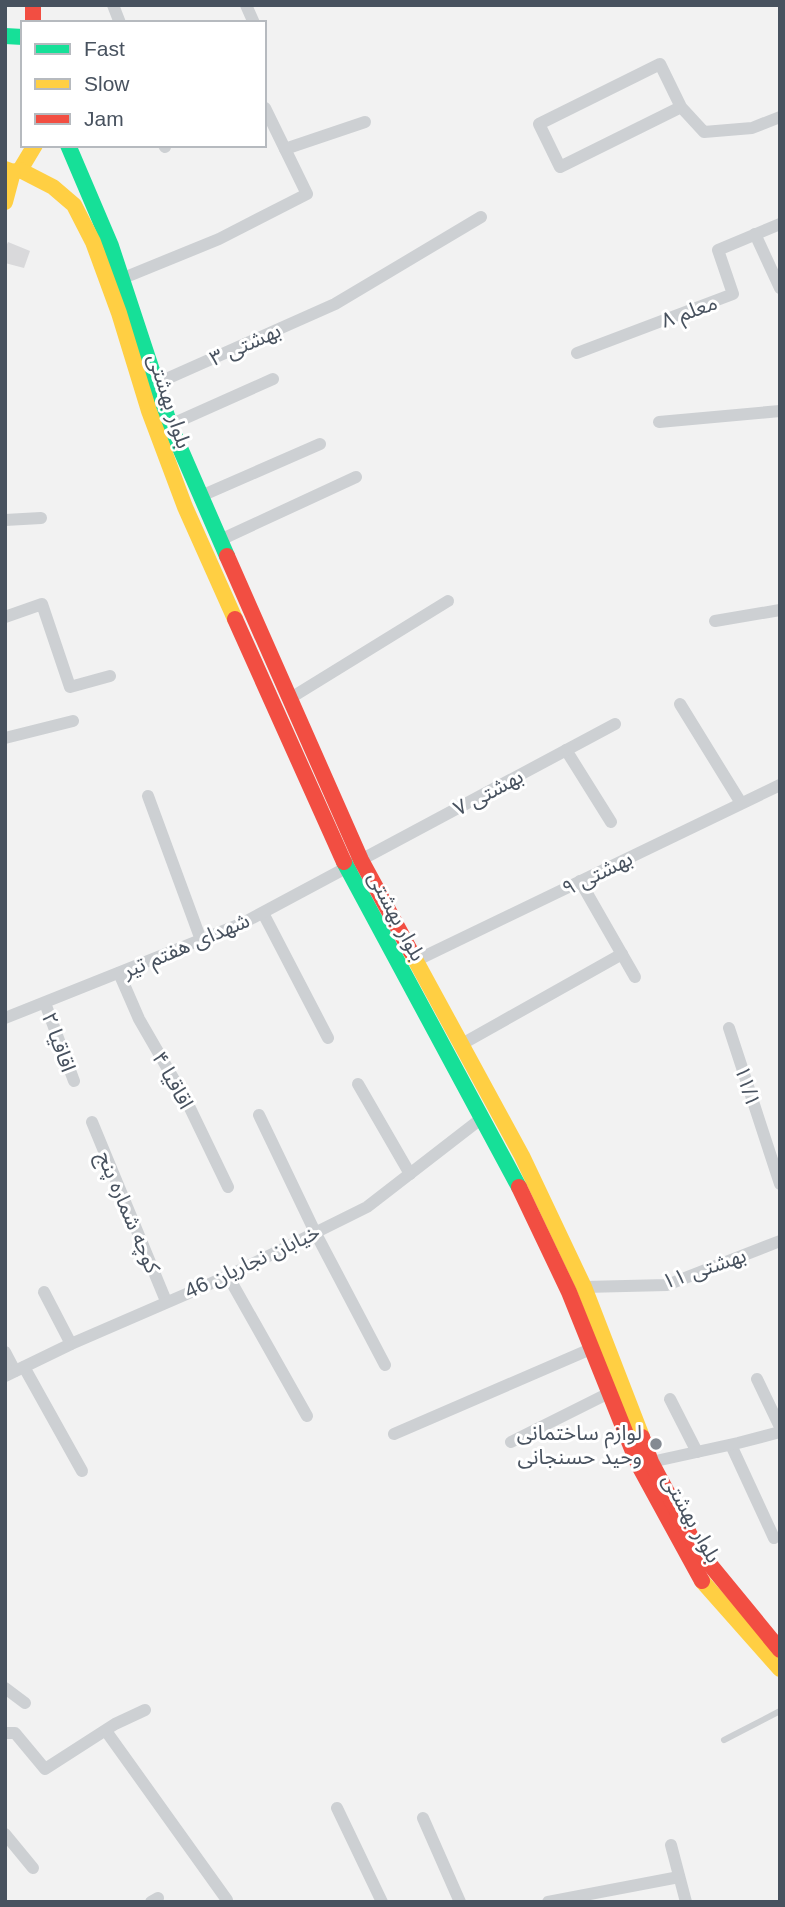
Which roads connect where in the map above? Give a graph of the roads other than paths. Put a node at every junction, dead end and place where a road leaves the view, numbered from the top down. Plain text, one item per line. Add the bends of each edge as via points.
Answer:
1 (246, 5) edge
2 (253, 21) edge
3 (681, 107) junction
4 (266, 110) edge
5 (780, 117) edge
6 (365, 122) dead end
7 (33, 147) edge
8 (69, 147) edge
9 (285, 149) junction
10 (13, 170) edge
11 (5, 202) edge
12 (481, 217) dead end
13 (780, 224) edge
14 (755, 234) junction
15 (121, 279) junction
16 (780, 288) edge
17 (135, 344) junction
18 (577, 353) dead end
19 (273, 379) dead end
20 (155, 384) junction
21 (780, 411) edge
22 (659, 422) dead end
23 (170, 425) junction
24 (320, 444) dead end
25 (356, 477) dead end
26 (201, 496) junction
27 (41, 517) dead end
28 (5, 520) edge
29 (220, 540) junction
30 (448, 601) dead end
31 (780, 610) edge
32 (5, 617) edge
33 (715, 621) dead end
34 (255, 642) junction
35 (110, 676) dead end
36 (289, 699) junction
37 (680, 704) dead end
38 (73, 721) dead end
39 (615, 723) dead end
40 (5, 738) edge
41 (566, 750) junction
42 (780, 785) edge
43 (148, 796) dead end
44 (741, 803) junction
45 (611, 822) dead end
46 (354, 864) junction
47 (580, 881) junction
48 (262, 913) junction
49 (201, 940) junction
50 (622, 954) junction
51 (415, 961) junction
52 (120, 973) junction
53 (635, 977) dead end
54 (45, 1003) junction
55 (5, 1018) edge
56 (729, 1028) dead end
57 (328, 1038) dead end
58 (462, 1044) junction
59 (74, 1081) dead end
60 (358, 1084) dead end
61 (489, 1114) junction
62 (258, 1115) dead end
63 (92, 1122) dead end
64 (410, 1174) junction
65 (780, 1184) edge
66 (228, 1187) dead end
67 (316, 1232) junction
68 (780, 1241) edge
69 (228, 1276) junction
70 (584, 1287) junction
71 (44, 1292) dead end
72 (166, 1301) junction
73 (71, 1344) junction
74 (593, 1348) junction
75 (5, 1352) edge
76 (385, 1365) dead end
77 (15, 1371) edge
78 (757, 1379) dead end
79 (611, 1392) junction
80 (670, 1399) dead end
81 (307, 1416) dead end
82 (780, 1429) edge
83 (394, 1434) dead end
84 (511, 1442) dead end
85 (731, 1445) junction
86 (697, 1452) junction
87 (651, 1462) junction
88 (82, 1471) dead end
89 (774, 1538) dead end
90 (780, 1650) edge
91 (780, 1669) edge
92 (5, 1688) edge
93 (25, 1703) dead end
94 (145, 1710) dead end
95 (780, 1711) edge
96 (106, 1731) junction
97 (5, 1733) edge
98 (724, 1740) dead end
99 (337, 1808) dead end
100 (423, 1818) dead end
101 (5, 1834) edge
102 (671, 1845) dead end
103 (33, 1868) dead end
104 (679, 1877) junction
105 (227, 1900) dead end
106 (382, 1902) edge
107 (460, 1902) edge
108 (548, 1902) edge
109 (686, 1902) edge

1 - 2 street
3 - 3 street via 660,64 539,124 560,167
3 - 5 street via 704,132 752,128
4 - 9 street
6 - 9 street
7 - 10 main road
8 - 15 main road, بلوار بهشتی
9 - 15 street via 307,194 219,239
10 - 11 main road
10 - 17 main road, بلوار بهشتی via 52,187 74,205
12 - 20 street, بهشتی ۳ via 335,304
13 - 14 street, معلم ۸
14 - 16 street
14 - 18 street, معلم ۸ via 718,250 733,295
15 - 17 main road, بلوار بهشتی
17 - 20 main road, بلوار بهشتی
17 - 34 main road, بلوار بهشتی via 149,411 185,507
19 - 23 street
20 - 23 main road, بلوار بهشتی
21 - 22 street
23 - 26 main road, بلوار بهشتی
24 - 26 street
25 - 29 street
26 - 29 main road, بلوار بهشتی
27 - 28 street
29 - 34 main road, بلوار بهشتی
30 - 36 street
31 - 33 street
32 - 35 street via 42,604 70,687
34 - 36 main road, بلوار بهشتی
34 - 46 main road, بلوار بهشتی
36 - 46 main road, بلوار بهشتی
37 - 44 street
38 - 40 street
39 - 41 street, بهشتی ۷
41 - 45 street
41 - 46 street, بهشتی ۷
42 - 44 street, بهشتی ۹
43 - 49 street
44 - 47 street, بهشتی ۹
46 - 48 street, شهدای هفتم تیر
46 - 51 main road, بلوار بهشتی
46 - 61 main road, بلوار بهشتی
47 - 50 street
47 - 51 street, بهشتی ۹
48 - 49 street, شهدای هفتم تیر
48 - 57 street
49 - 52 street, شهدای هفتم تیر
50 - 53 street
50 - 58 street
51 - 58 main road, بلوار بهشتی
52 - 54 street, شهدای هفتم تیر
52 - 66 street, اقاقیا ۴ via 139,1019 188,1104
54 - 55 street, شهدای هفتم تیر
54 - 59 street, اقاقیا ۲
56 - 65 street, ۱۱/۱
58 - 61 main road, بلوار بهشتی
60 - 64 street
61 - 64 street, خیابان نجاریان 46
61 - 70 main road, بلوار بهشتی via 522,1156
61 - 74 main road, بلوار بهشتی
62 - 67 street
63 - 72 street, کوچه شماره پنج
64 - 67 street, خیابان نجاریان 46 via 367,1207
67 - 69 street, خیابان نجاریان 46
67 - 76 street
68 - 70 street, بهشتی ۱۱ via 667,1285
69 - 72 street, خیابان نجاریان 46
69 - 81 street
70 - 87 main road, بلوار بهشتی
71 - 73 street
72 - 73 street, خیابان نجاریان 46
73 - 77 street, خیابان نجاریان 46
74 - 79 main road, بلوار بهشتی
74 - 83 street
75 - 77 street
77 - 88 street
78 - 82 street
79 - 84 street
79 - 91 main road, بلوار بهشتی via 638,1464 701,1579
80 - 86 street
82 - 85 street
85 - 86 street
85 - 89 street
86 - 87 street
87 - 90 main road, بلوار بهشتی via 698,1550
92 - 93 street
94 - 96 street
95 - 98 lane
96 - 97 street via 45,1769 15,1733
96 - 105 street
99 - 106 street
100 - 107 street
101 - 103 street
102 - 104 street
104 - 108 street
104 - 109 street

